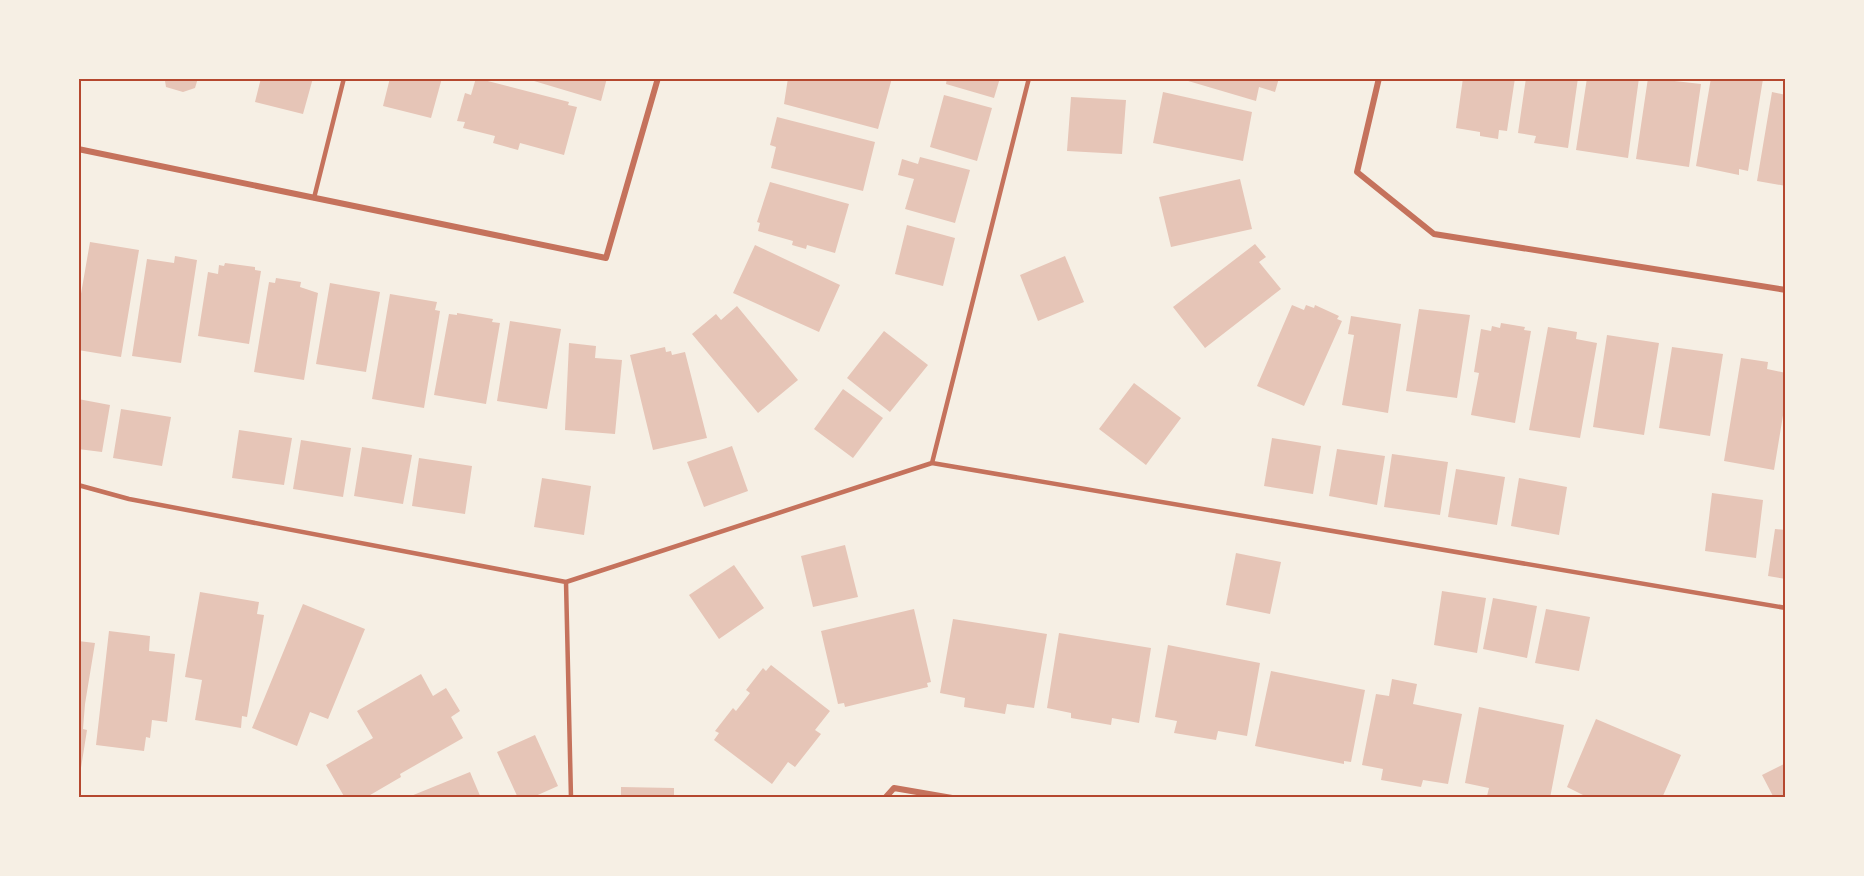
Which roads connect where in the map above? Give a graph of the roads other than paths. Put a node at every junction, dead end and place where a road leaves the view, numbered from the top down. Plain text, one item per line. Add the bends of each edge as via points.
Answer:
1 (344, 78) edge
2 (658, 78) edge
3 (1029, 78) edge
4 (1379, 78) edge
5 (78, 149) edge
6 (314, 198) junction
7 (1786, 290) edge
8 (933, 464) junction
9 (78, 485) edge
10 (566, 582) junction
11 (1786, 608) edge
12 (571, 798) edge
13 (885, 798) edge
14 (952, 798) edge

1 - 6 lane
2 - 6 street via 606,258
3 - 8 lane
4 - 7 street via 1357,172 1434,234
5 - 6 street
8 - 10 lane
8 - 11 lane
9 - 10 lane via 129,499
10 - 12 lane
13 - 14 street via 894,788

